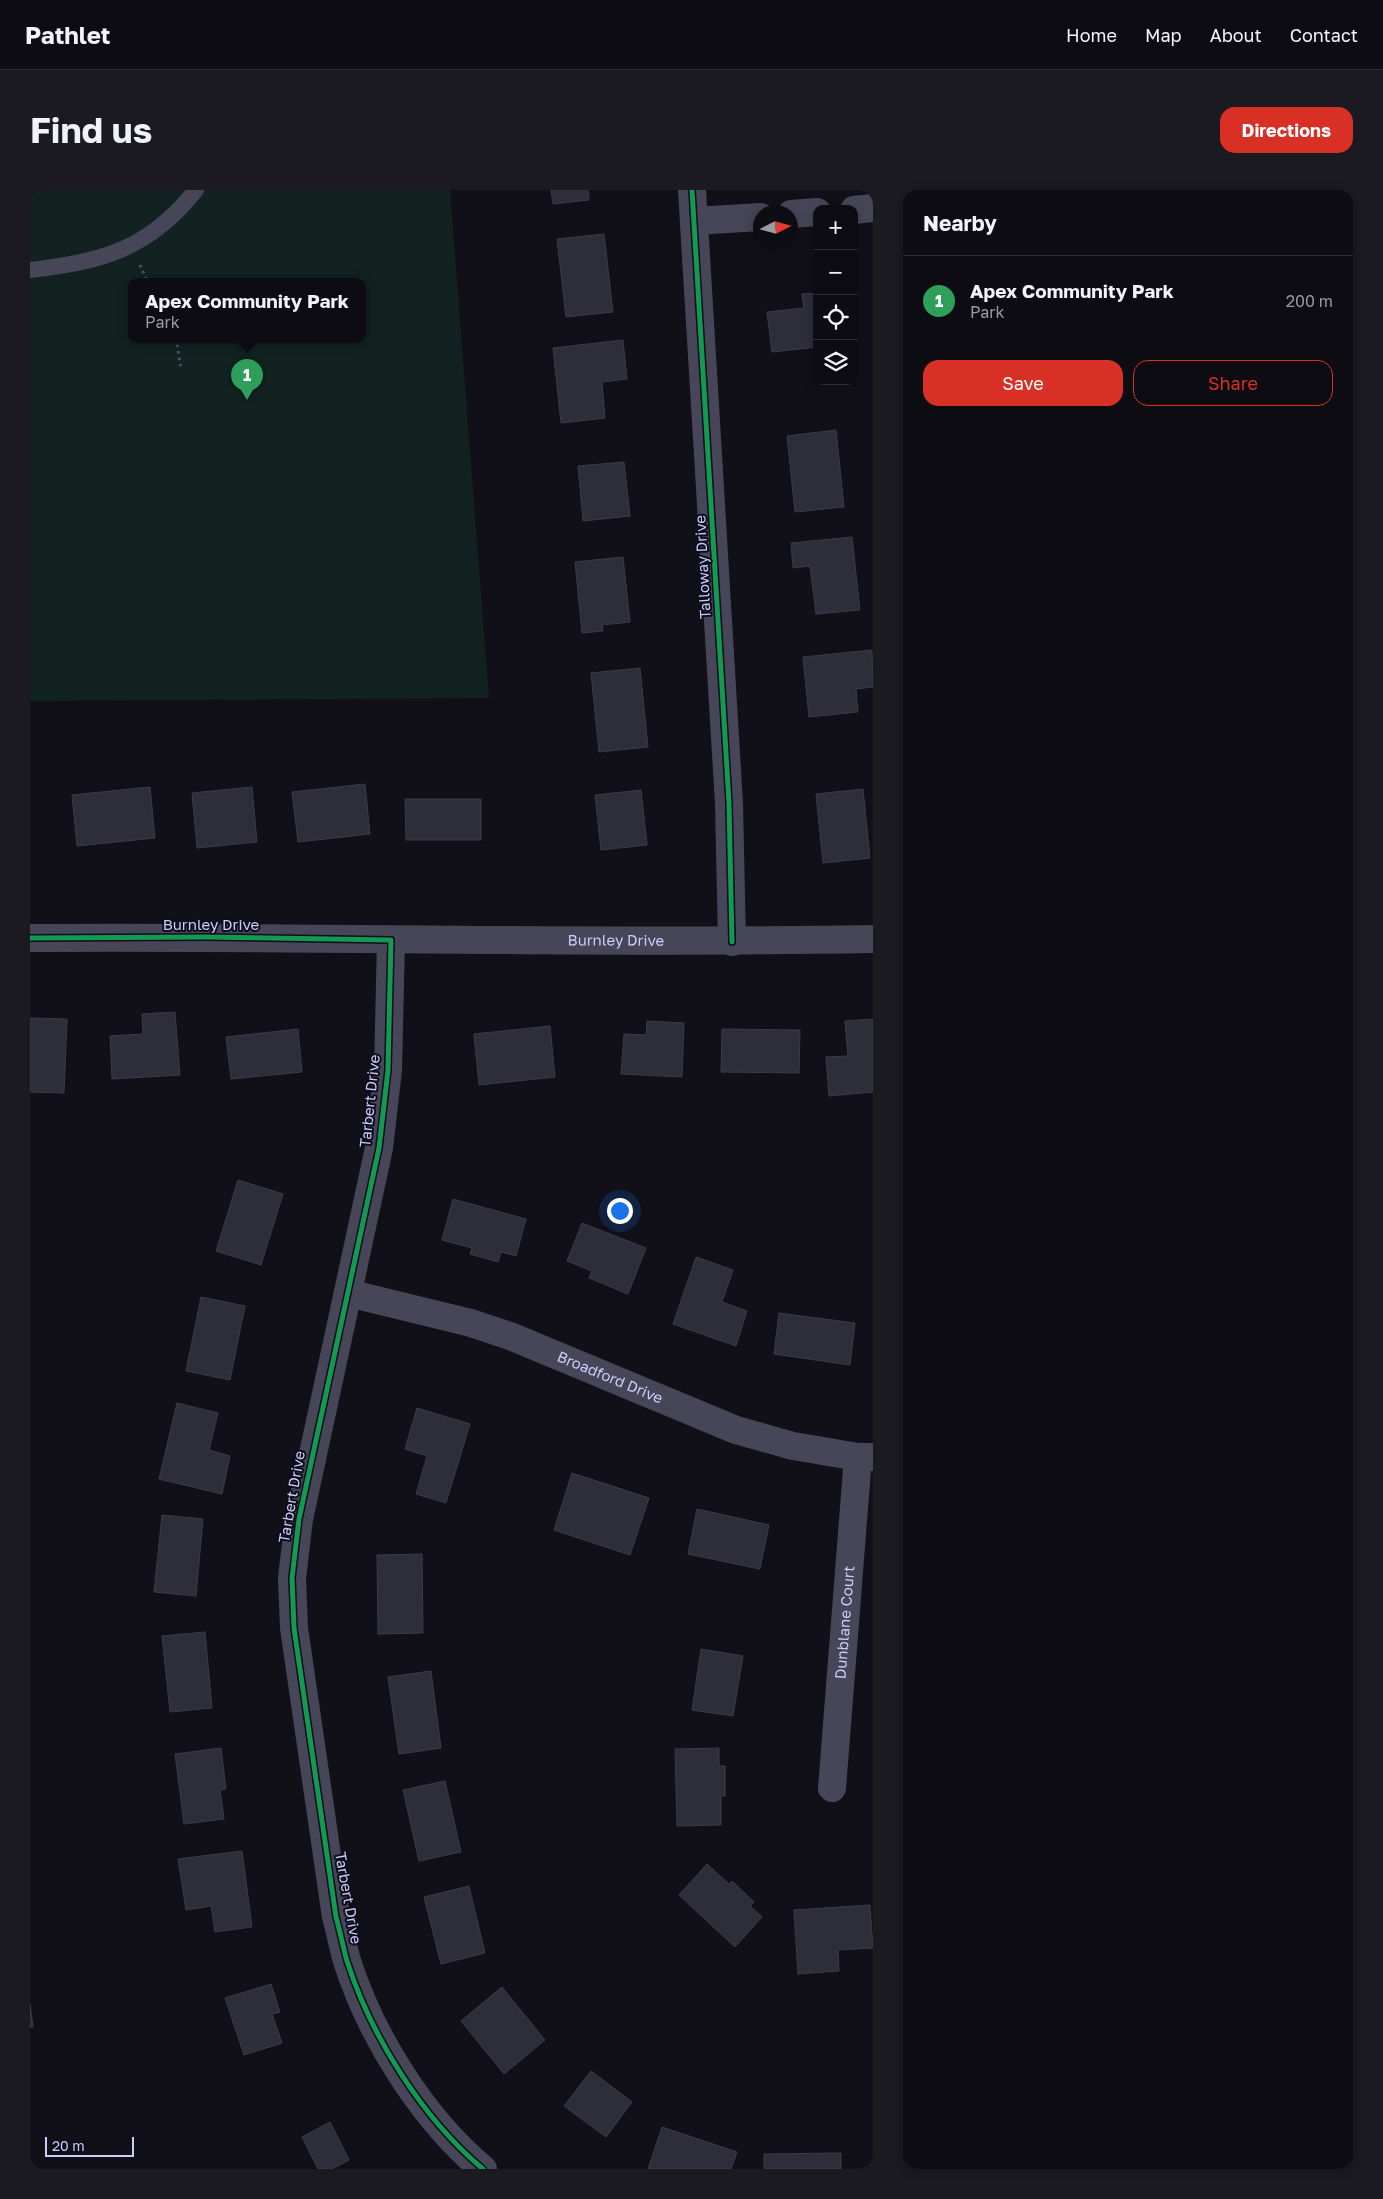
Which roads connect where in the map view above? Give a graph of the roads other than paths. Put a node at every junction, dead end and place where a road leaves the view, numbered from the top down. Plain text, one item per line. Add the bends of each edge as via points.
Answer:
1 (196, 190) edge
2 (692, 190) edge
3 (873, 208) edge
4 (858, 210) edge
5 (813, 212) edge
6 (798, 213) edge
7 (753, 217) edge
8 (694, 221) junction
9 (30, 270) edge
10 (30, 938) edge
11 (873, 939) edge
12 (391, 940) junction
13 (732, 942) junction
14 (348, 1293) junction
15 (865, 1457) edge
16 (832, 1788) dead end
17 (476, 2167) edge

1 - 9 lane via 178,213 135,245 98,259
2 - 8 street, Talloway Drive
3 - 4 street
5 - 6 street
7 - 8 street
8 - 13 street, Talloway Drive via 729,793
10 - 12 street, Burnley Drive
11 - 13 street, Burnley Drive
12 - 13 street, Burnley Drive
12 - 14 street, Tarbert Drive via 388,1070 379,1148
14 - 15 street, Broadford Drive via 471,1323 510,1336 736,1430 793,1446
14 - 17 street, Tarbert Drive via 299,1519 292,1578 294,1628 311,1749 336,1916 359,1993 374,2028 419,2098
15 - 16 street, Dunblane Court

